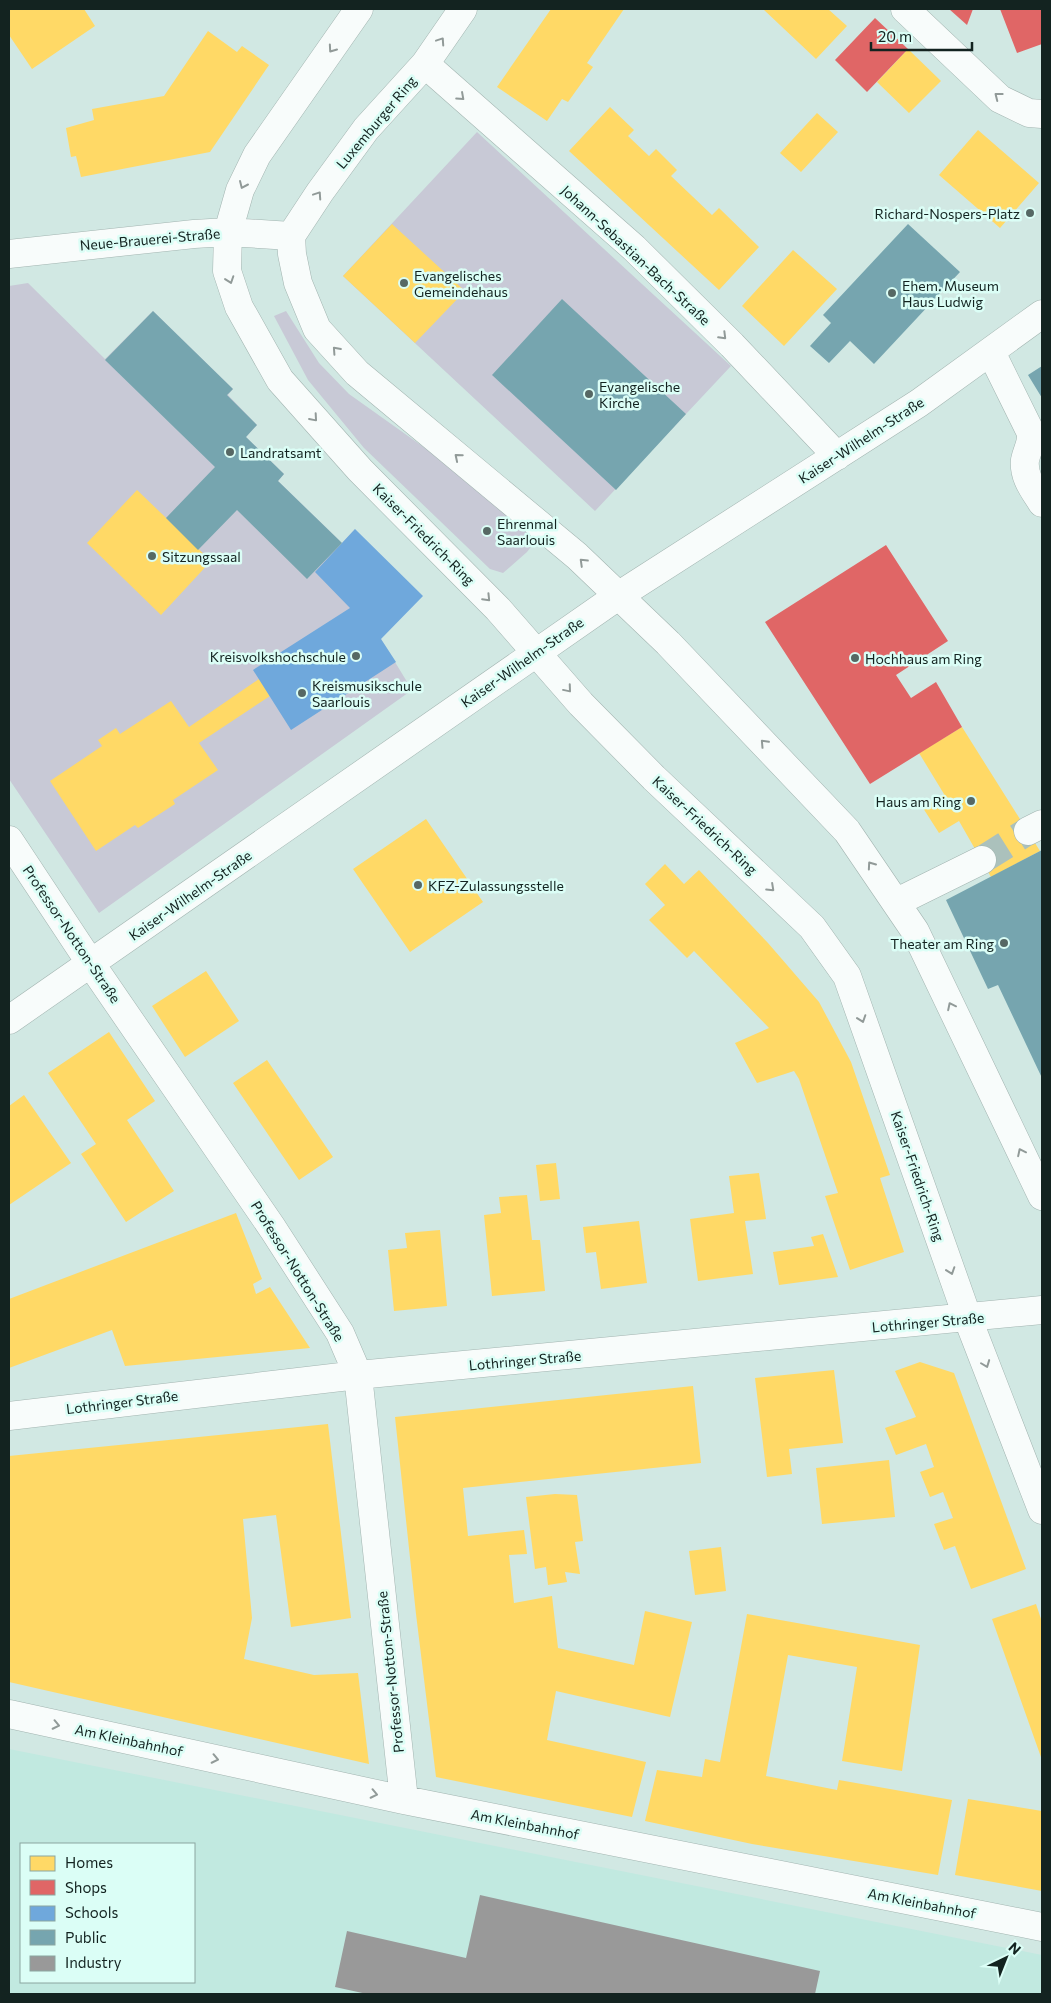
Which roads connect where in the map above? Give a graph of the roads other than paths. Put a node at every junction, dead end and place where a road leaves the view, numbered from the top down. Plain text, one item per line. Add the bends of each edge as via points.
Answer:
1 (359, 9) edge
2 (463, 9) edge
3 (905, 9) edge
4 (425, 64) junction
5 (1042, 114) edge
6 (228, 232) junction
7 (291, 236) junction
8 (9, 254) edge
9 (1042, 314) edge
10 (992, 352) junction
11 (837, 456) junction
12 (1042, 504) edge
13 (618, 596) junction
14 (536, 652) junction
15 (9, 840) edge
16 (982, 860) tunnel mouth
17 (897, 902) junction
18 (91, 964) junction
19 (9, 1020) edge
20 (1042, 1196) edge
21 (1042, 1310) edge
22 (968, 1319) junction
23 (358, 1375) junction
24 (9, 1416) edge
25 (1042, 1510) edge
26 (9, 1714) edge
27 (404, 1800) junction
28 (1042, 1926) edge

1 -> 6 street via 257,154 240,190
4 -> 2 street, Luxemburger Ring
5 -> 3 street via 1029,113 1000,99
7 -> 4 street, Luxemburger Ring via 366,129
4 -> 11 street, Johann-Sebastian-Bach-Straße via 634,248
6 - 7 street, Neue-Brauerei-Straße
6 - 8 street, Neue-Brauerei-Straße
6 -> 14 street, Kaiser-Friedrich-Ring via 227,271 240,307 280,380 360,470 485,595
13 -> 7 street via 576,556 357,373 317,329 298,283
9 - 10 street, Kaiser-Wilhelm-Straße
10 - 11 street, Kaiser-Wilhelm-Straße
10 - 12 street via 1030,433 1032,442 1025,458 1025,473
11 - 13 street, Kaiser-Wilhelm-Straße
13 - 14 street, Kaiser-Wilhelm-Straße
17 -> 13 street via 847,831 673,648
14 - 18 street, Kaiser-Wilhelm-Straße
14 -> 22 street, Kaiser-Friedrich-Ring via 580,704 654,778 812,927 847,976
15 - 18 street, Professor-Notton-Straße
16 - 17 street
20 -> 17 street via 915,931
18 - 19 street, Kaiser-Wilhelm-Straße
18 - 23 street, Professor-Notton-Straße via 273,1229 340,1333
21 - 22 street, Lothringer Straße
22 - 23 street, Lothringer Straße
22 -> 25 street, Kaiser-Friedrich-Ring
23 - 24 street, Lothringer Straße
23 - 27 street, Professor-Notton-Straße
26 -> 27 street, Am Kleinbahnhof
27 - 28 street, Am Kleinbahnhof

